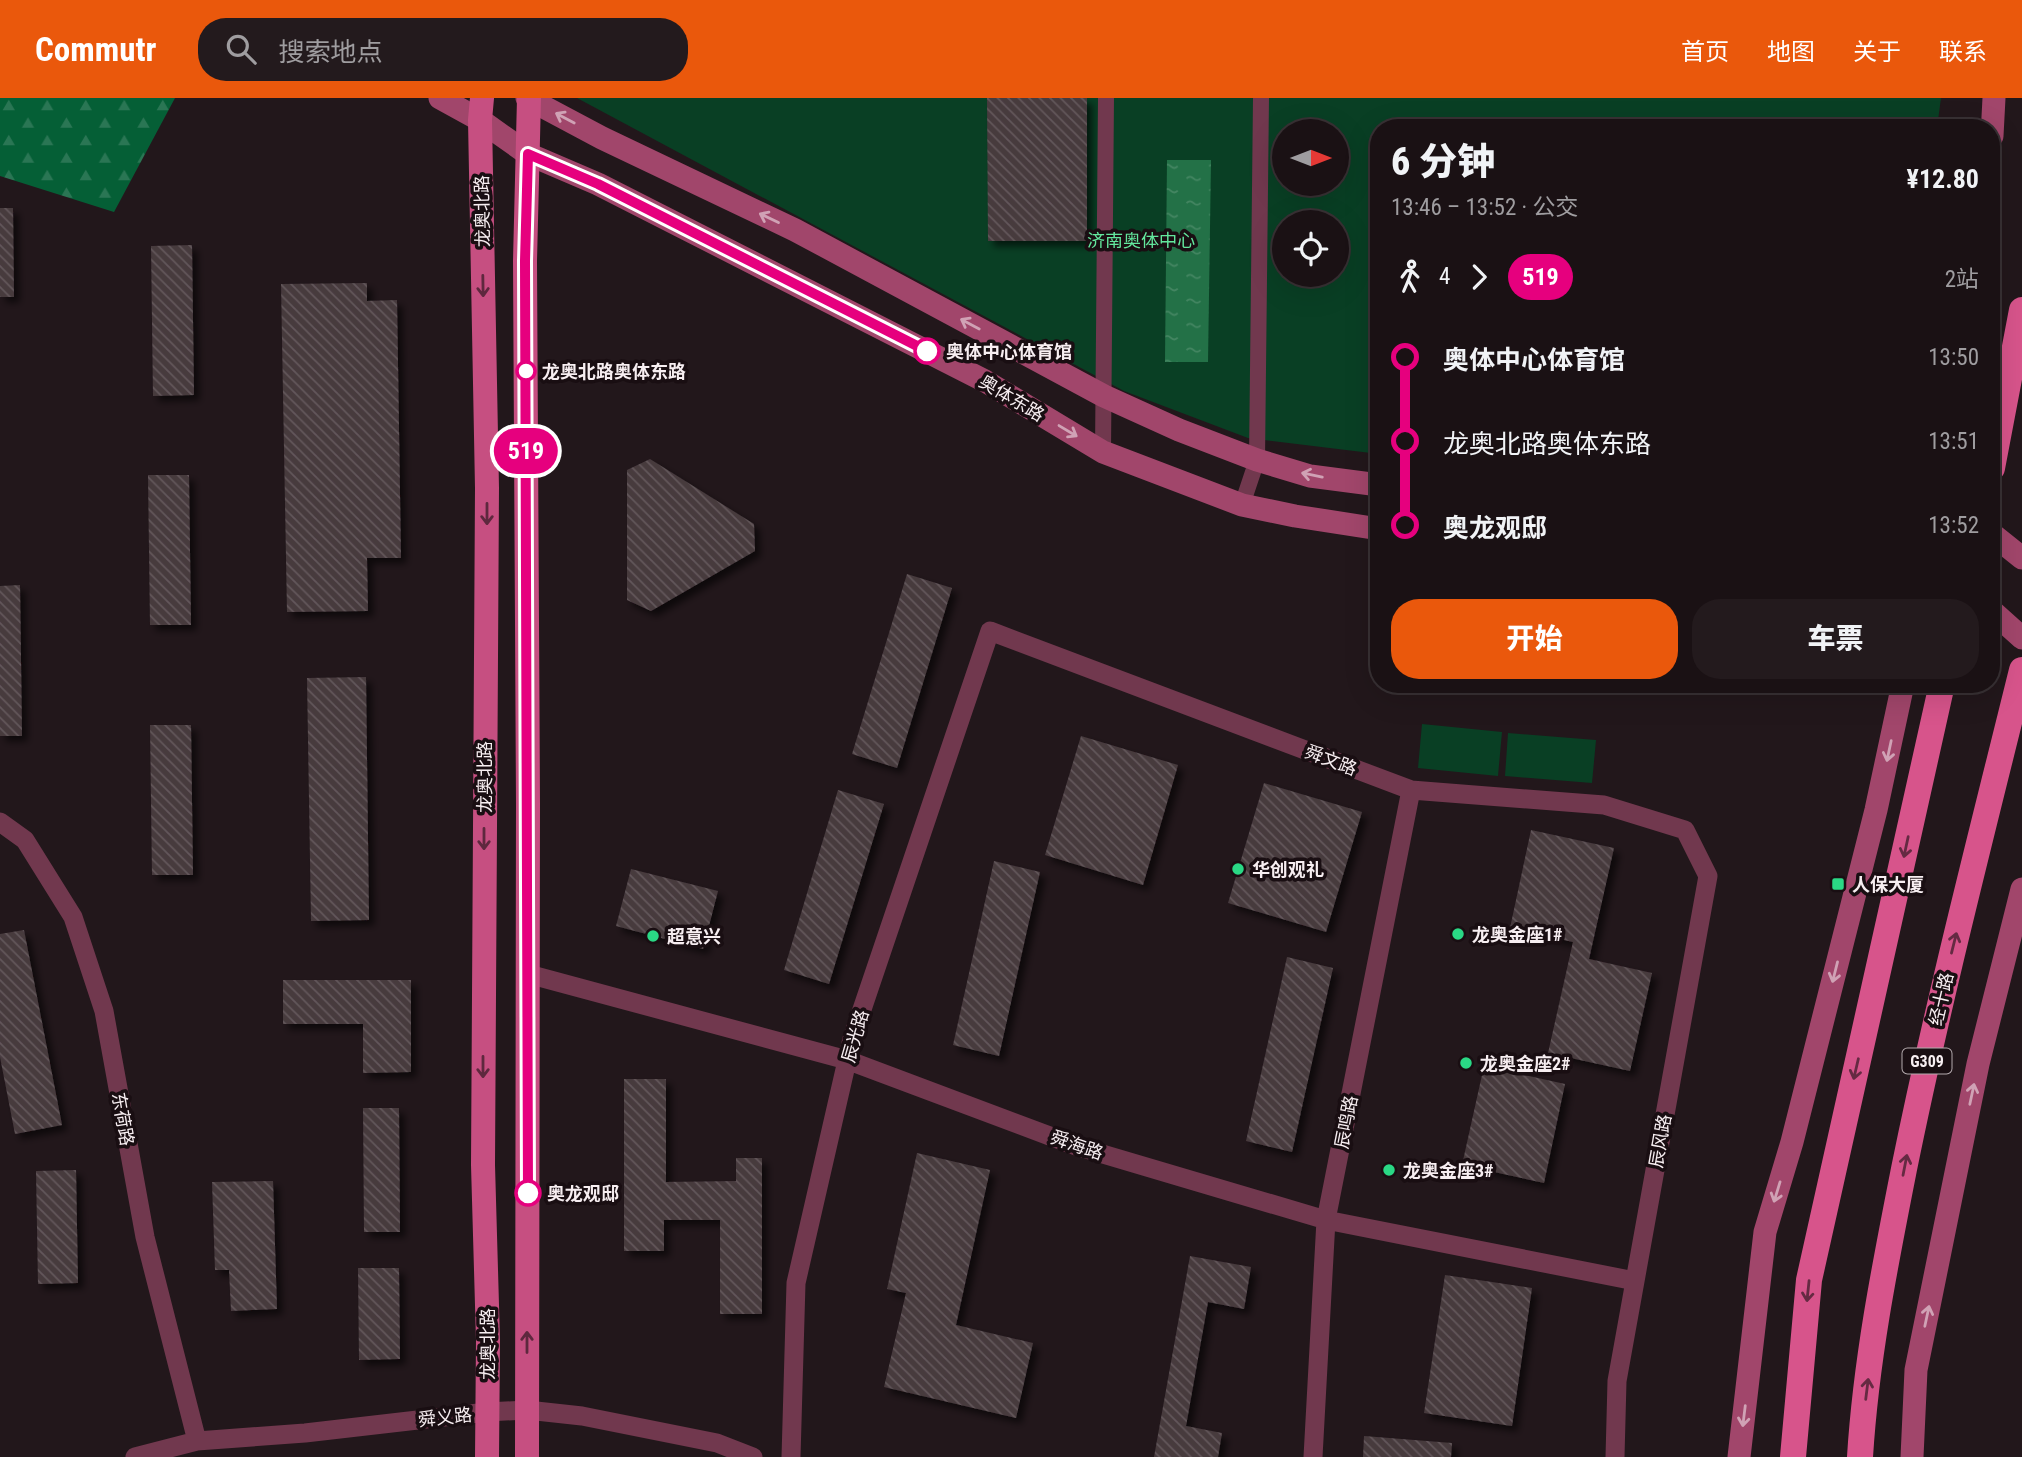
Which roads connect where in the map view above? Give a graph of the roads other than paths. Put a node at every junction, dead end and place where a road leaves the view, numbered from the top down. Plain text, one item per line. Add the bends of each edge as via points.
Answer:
1 (440, 98) edge
2 (529, 98) edge
3 (1106, 98) edge
4 (1261, 98) edge
5 (1994, 98) edge
6 (481, 109) edge
7 (1993, 119) edge
8 (528, 154) junction
9 (2022, 310) edge
10 (1104, 396) junction
11 (2000, 426) edge
12 (1103, 453) junction
13 (1257, 460) junction
14 (1370, 484) edge
15 (1242, 505) junction
16 (1370, 528) edge
17 (2000, 540) edge
18 (2022, 558) edge
19 (2000, 618) edge
20 (990, 631) joint
21 (2022, 638) edge
22 (2022, 670) edge
23 (1901, 693) edge
24 (1940, 693) edge
25 (1411, 790) junction
26 (0, 822) edge
27 (1685, 830) joint
28 (2022, 889) edge
29 (528, 974) junction
30 (847, 1060) junction
31 (1326, 1220) junction
32 (1635, 1281) junction
33 (527, 1410) junction
34 (487, 1412) junction
35 (197, 1441) junction
36 (135, 1457) edge
37 (487, 1457) edge
38 (527, 1457) edge
39 (753, 1457) edge
40 (791, 1457) edge
41 (1312, 1457) edge
42 (1615, 1457) edge
43 (1739, 1457) edge
44 (1793, 1457) edge
45 (1860, 1457) edge
46 (1912, 1457) edge

1 - 6 main road, 奥体东路
2 - 8 main road
10 -> 2 main road via 795,230
3 - 10 street
4 - 13 street
5 - 7 main road
6 - 8 main road, 奥体东路
6 -> 34 main road, 龙奥北路 via 487,488
8 -> 12 main road, 奥体东路 via 598,184 916,345
8 - 29 main road
9 - 11 highway
10 - 12 street
10 - 13 main road
12 - 15 main road, 奥体东路
14 -> 13 main road via 1310,476
13 - 15 street
15 - 16 main road, 奥体东路
17 - 18 main road
19 - 21 main road
20 - 25 street, 舜文路
20 - 30 street, 辰光路
45 -> 22 highway, 经十路 / G309 via 1878,1299 1911,1132
23 -> 43 main road via 1876,810 1765,1232
24 -> 44 highway via 1809,1280
25 - 27 street, 舜文路 via 1604,805
25 - 31 street, 辰鸣路
26 - 35 street, 东荷路 via 25,840 73,917 104,1011 145,1237
27 - 32 street, 辰风路 via 1708,876
46 -> 28 main road via 1916,1370 1978,1064
29 - 30 street, 舜海路
33 -> 29 main road
30 - 31 street, 舜海路 via 1079,1147
30 - 40 street, 辰光路 via 796,1283
31 - 32 street, 舜海路
31 - 41 street, 辰鸣路
32 - 42 street, 辰风路 via 1617,1381
33 - 34 street, 舜义路
33 - 38 main road
33 - 39 street, 舜义路 via 582,1416 717,1443
34 - 35 street, 舜义路
34 - 37 main road, 龙奥北路
35 - 36 street, 舜义路

